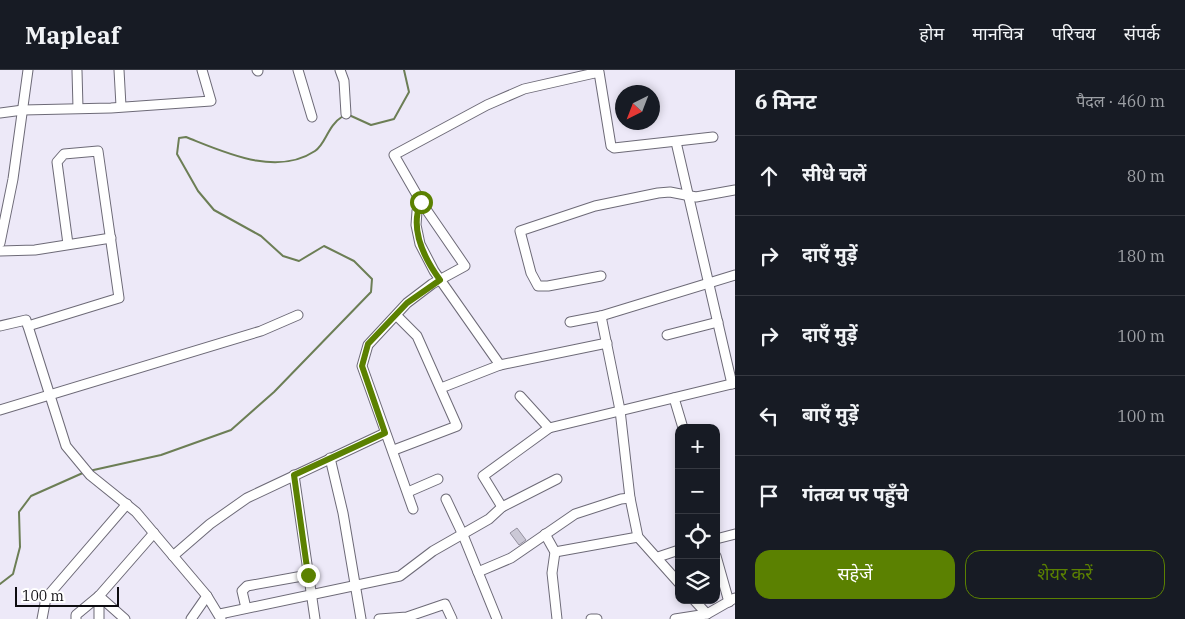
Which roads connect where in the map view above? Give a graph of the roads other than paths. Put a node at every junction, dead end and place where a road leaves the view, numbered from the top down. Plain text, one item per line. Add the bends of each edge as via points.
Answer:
1 (28, 70) edge
2 (119, 70) edge
3 (202, 70) edge
4 (298, 70) edge
5 (340, 70) edge
6 (77, 71) edge
7 (121, 106) junction
8 (78, 108) junction
9 (23, 110) junction
10 (0, 113) edge
11 (346, 114) dead end
12 (312, 117) dead end
13 (713, 137) dead end
14 (676, 142) junction
15 (735, 190) edge
16 (687, 194) junction
17 (421, 202) junction
18 (4, 208) edge
19 (111, 238) junction
20 (0, 243) edge
21 (68, 244) junction
22 (0, 251) edge
23 (735, 275) edge
24 (601, 276) dead end
25 (440, 280) junction
26 (708, 283) junction
27 (298, 315) dead end
28 (397, 316) junction
29 (601, 316) junction
30 (570, 322) dead end
31 (718, 322) junction
32 (0, 326) edge
33 (28, 326) junction
34 (667, 335) dead end
35 (607, 343) junction
36 (500, 365) junction
37 (734, 383) edge
38 (441, 388) junction
39 (48, 394) junction
40 (520, 396) dead end
41 (674, 398) junction
42 (0, 410) edge
43 (620, 410) junction
44 (682, 424) edge
45 (549, 428) junction
46 (385, 433) junction
47 (394, 450) junction
48 (330, 458) junction
49 (294, 475) junction
50 (438, 479) dead end
51 (557, 479) dead end
52 (408, 492) junction
53 (630, 498) junction
54 (446, 499) dead end
55 (127, 504) junction
56 (502, 507) junction
57 (413, 509) dead end
58 (154, 533) junction
59 (545, 534) junction
60 (735, 534) edge
61 (463, 535) junction
62 (638, 537) junction
63 (720, 538) edge
64 (555, 552) junction
65 (675, 552) edge
66 (173, 556) junction
67 (658, 558) junction
68 (717, 559) edge
69 (478, 572) junction
70 (308, 575) junction
71 (675, 578) edge
72 (355, 585) junction
73 (312, 595) junction
74 (99, 596) junction
75 (208, 596) junction
76 (732, 600) edge
77 (698, 604) edge
78 (246, 608) junction
79 (707, 614) junction
80 (220, 616) edge
81 (407, 618) edge
82 (42, 619) edge
83 (76, 619) edge
84 (99, 619) edge
85 (125, 619) edge
86 (190, 619) edge
87 (315, 619) edge
88 (360, 619) edge
89 (378, 619) edge
90 (452, 619) edge
91 (497, 619) edge
92 (557, 619) edge
93 (590, 619) edge
94 (597, 619) edge
95 (675, 619) edge

1 - 9 street
2 - 7 street
3 - 7 street via 211,101
4 - 12 street
5 - 11 street
6 - 8 street
7 - 8 street
8 - 9 street
9 - 10 street
9 - 18 street
13 - 14 street
14 - 16 street
14 - 17 street via 610,146 599,72 524,90 487,105 394,156
15 - 16 street via 696,198
16 - 24 street via 658,194 595,206 520,231 531,273 538,286
16 - 26 street
17 - 25 street via 416,225 420,244
17 - 25 street via 465,266
18 - 20 street
19 - 21 street
19 - 21 street via 98,151 64,154 57,162
19 - 33 street via 119,298
21 - 22 street via 35,250
23 - 26 street
25 - 28 street via 407,303
25 - 36 street
26 - 29 street
26 - 31 street
27 - 39 street via 261,331
28 - 38 street via 417,336
28 - 46 street via 368,344 362,366
29 - 30 street
29 - 35 street
31 - 34 street
31 - 37 street
32 - 33 street via 26,320
33 - 39 street
35 - 36 street
35 - 43 street
36 - 38 street
37 - 41 street
38 - 47 street via 457,426
39 - 42 street
39 - 55 street via 66,446 90,475
40 - 45 street
41 - 43 street
41 - 44 street
43 - 45 street
43 - 53 street
45 - 56 street via 483,476
46 - 47 street
46 - 48 street
47 - 52 street
48 - 49 street
48 - 72 street
49 - 66 street via 247,498
49 - 70 street
50 - 52 street
51 - 56 street
52 - 57 street
53 - 59 street via 575,514
53 - 62 street
54 - 61 street
55 - 58 street
55 - 82 street via 46,598
56 - 61 street
58 - 66 street
58 - 74 street
59 - 64 street
59 - 69 street via 511,558
60 - 63 street
61 - 69 street
61 - 72 street via 433,551 400,576
62 - 64 street
62 - 67 street
64 - 92 street via 552,573
65 - 67 street
66 - 75 street
67 - 71 street
68 - 76 street
69 - 91 street
70 - 73 street
70 - 78 street via 247,586 242,592
72 - 73 street
72 - 88 street
73 - 78 street
73 - 87 street
74 - 83 street via 76,615
74 - 84 street
74 - 85 street
75 - 80 street
75 - 86 street
76 - 79 street
77 - 79 street
78 - 80 street
79 - 95 street
81 - 89 street
81 - 90 street via 445,604
93 - 94 street

